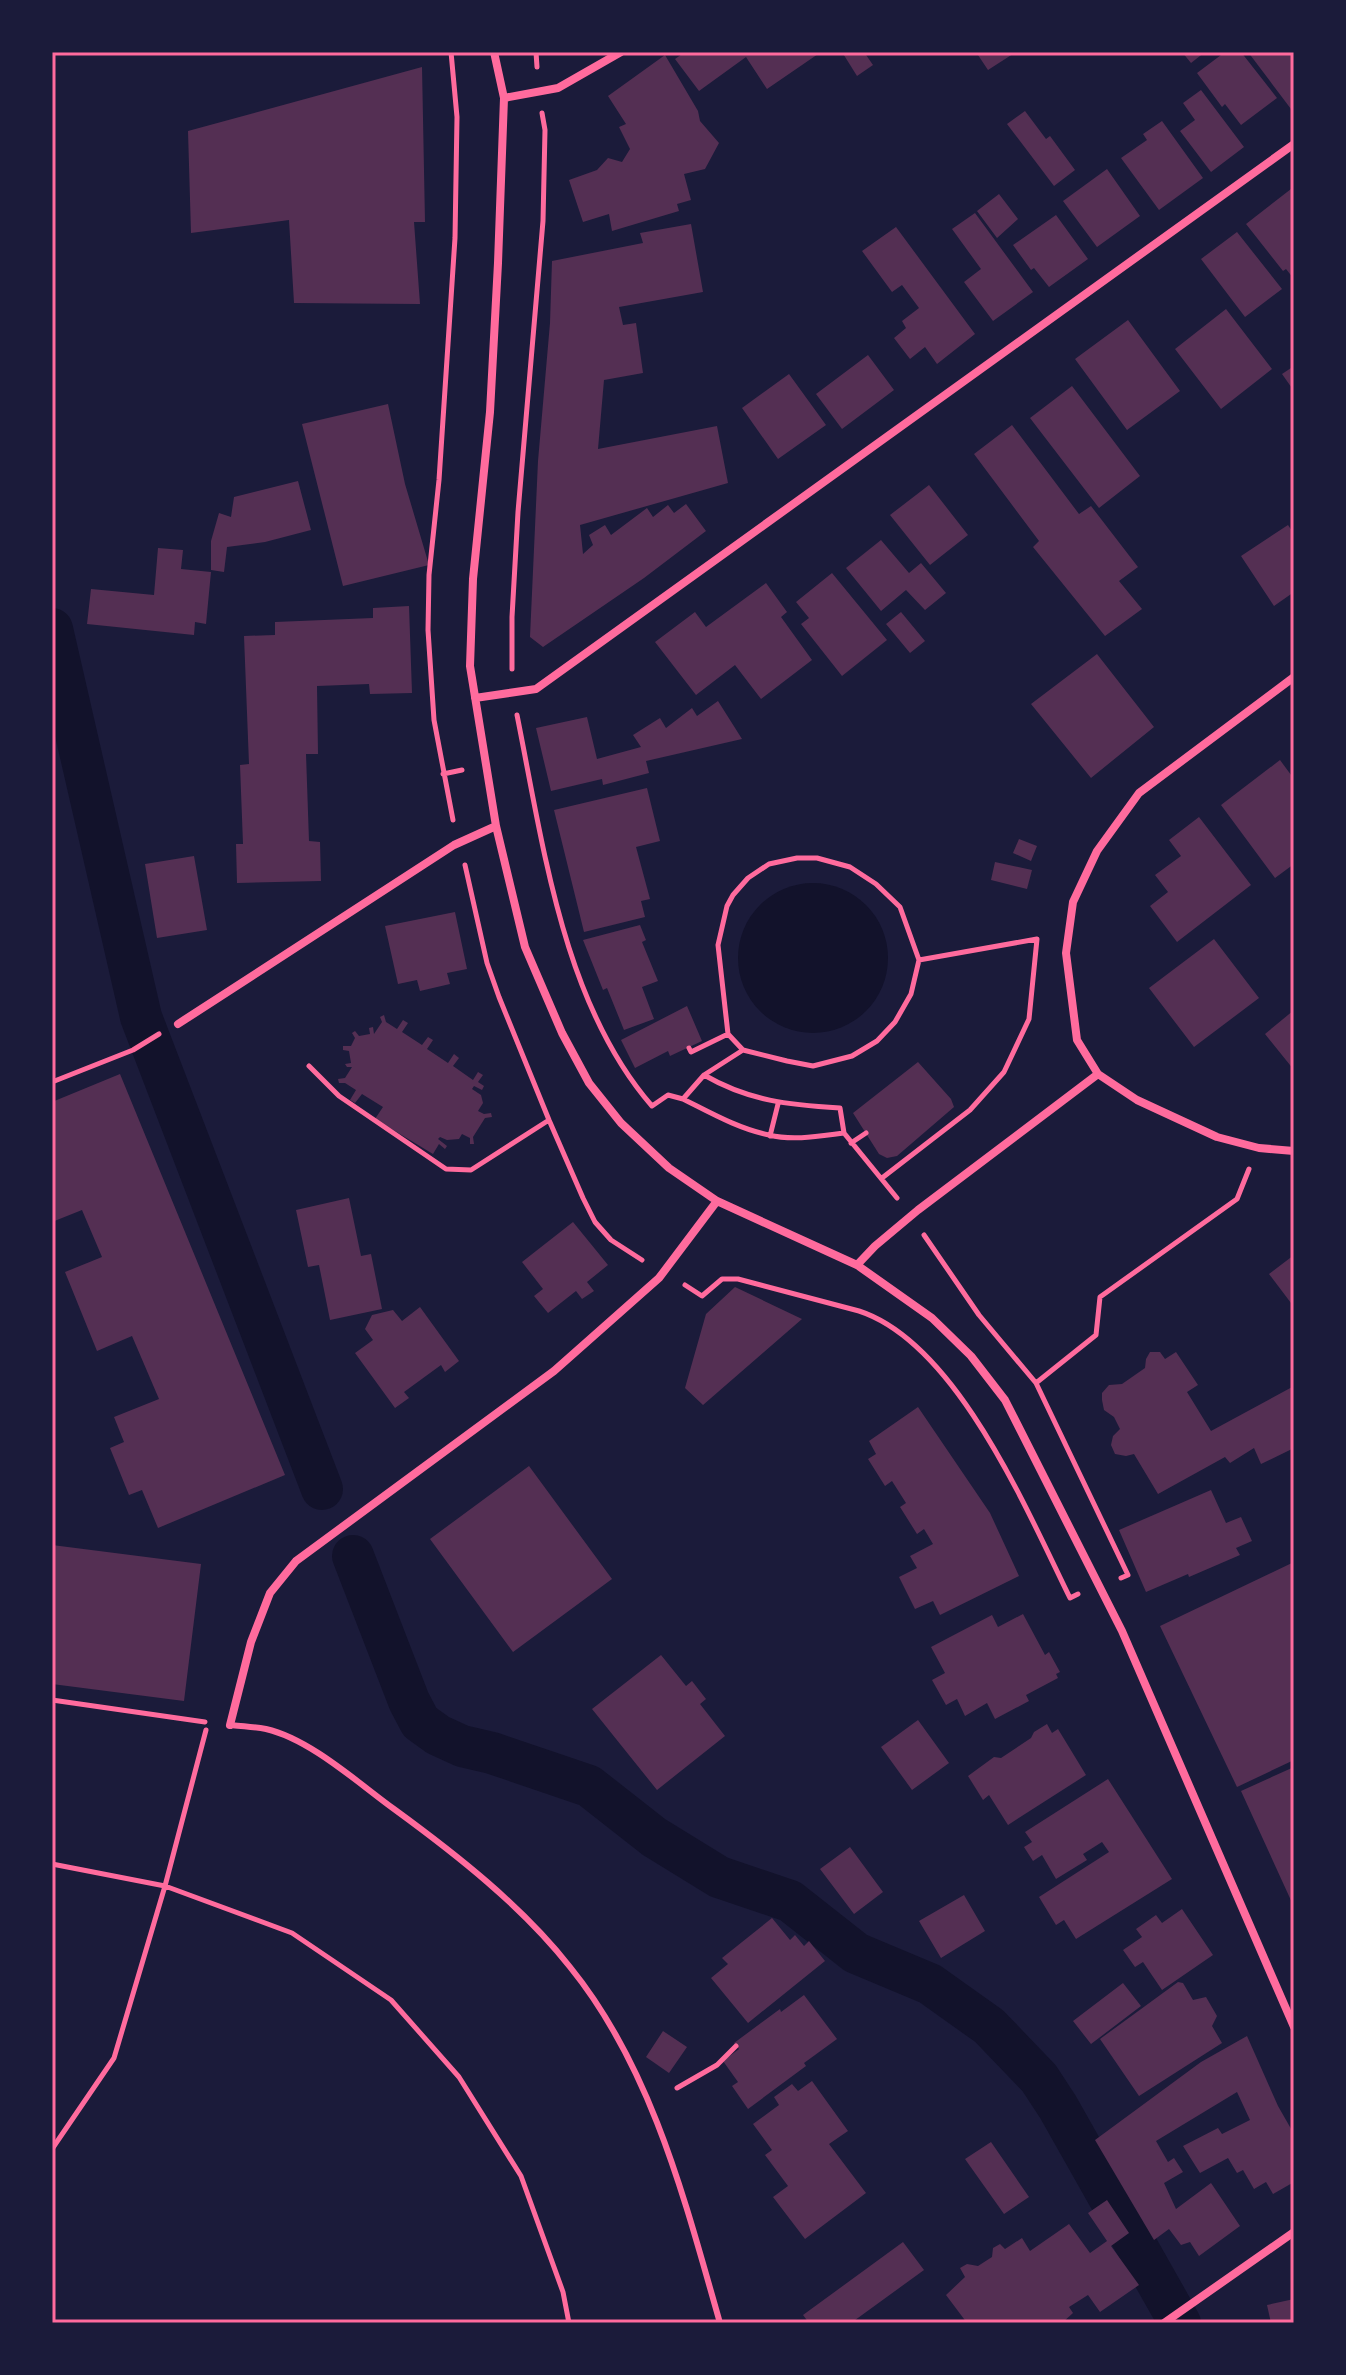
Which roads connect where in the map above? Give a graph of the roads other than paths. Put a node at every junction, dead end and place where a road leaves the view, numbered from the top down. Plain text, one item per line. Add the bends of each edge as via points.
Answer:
1 (494, 52) edge
2 (621, 52) edge
3 (504, 98) junction
4 (1294, 144) edge
5 (1294, 677) edge
6 (475, 698) junction
7 (496, 826) junction
8 (178, 1024) dead end
9 (1098, 1074) junction
10 (1294, 1151) edge
11 (717, 1201) junction
12 (857, 1265) junction
13 (230, 1725) joint
14 (1294, 2027) edge
15 (1294, 2232) edge
16 (1165, 2322) edge
17 (720, 2323) edge

1 - 3 street
2 - 3 street via 558,88
3 - 6 street via 490,412 473,579 470,666
4 - 6 street via 536,689
5 - 9 street via 1139,793 1097,851 1073,902 1066,953 1077,1040
6 - 7 street
7 - 8 street via 454,845
7 - 11 street via 525,947 589,1083 621,1123 669,1168
9 - 10 street via 1137,1100 1217,1137
9 - 12 street via 910,1216
11 - 12 street
11 - 13 street via 663,1273 554,1371 296,1561 270,1593
12 - 14 street via 932,1318 1005,1400 1100,1585
13 - 17 lane via 268,1729 347,1774 528,1918 572,1968 612,2029 651,2109 683,2193
15 - 16 street

